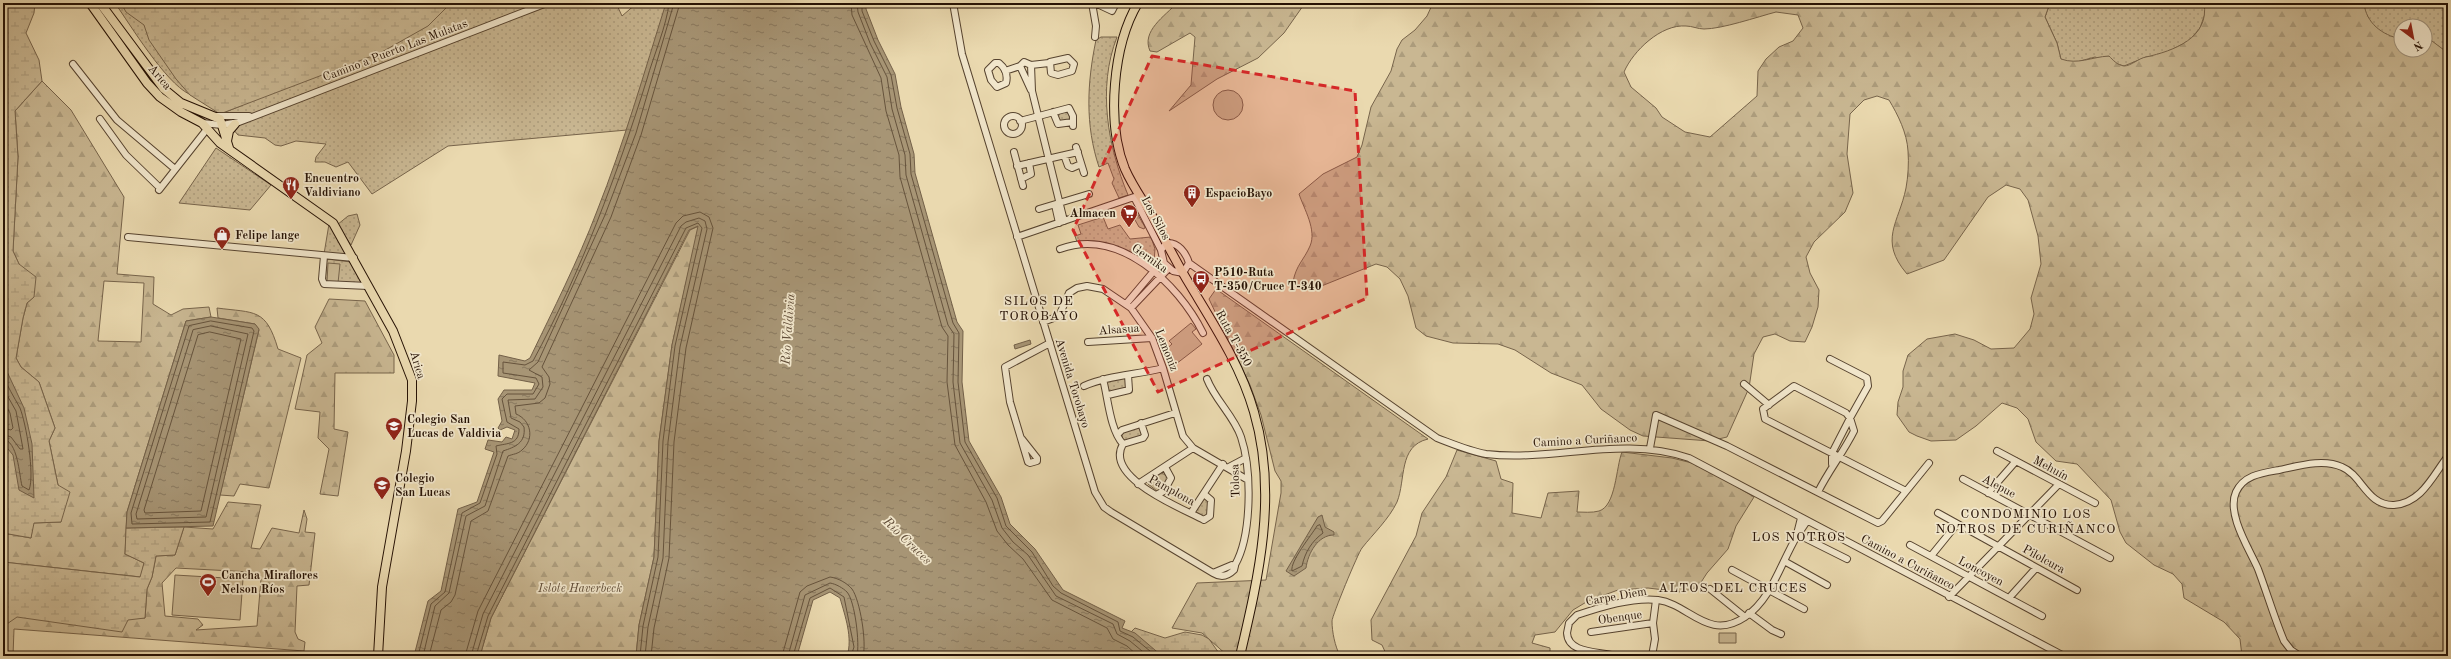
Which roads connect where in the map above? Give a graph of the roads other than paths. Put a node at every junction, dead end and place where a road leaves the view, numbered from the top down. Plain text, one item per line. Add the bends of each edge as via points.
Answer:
1 (90, 3) edge
2 (100, 3) edge
3 (547, 3) edge
4 (953, 3) edge
5 (1094, 3) edge
6 (1134, 3) edge
7 (1138, 3) edge
8 (1113, 4) edge
9 (1133, 12) junction
10 (1095, 37) dead end
11 (1049, 63) dead end
12 (74, 64) dead end
13 (1031, 65) junction
14 (1020, 66) junction
15 (1005, 71) dead end
16 (1032, 91) junction
17 (1053, 112) junction
18 (217, 116) junction
19 (251, 116) junction
20 (1037, 116) junction
21 (100, 119) dead end
22 (1020, 121) dead end
23 (235, 124) junction
24 (222, 125) junction
25 (205, 126) junction
26 (228, 146) junction
27 (1014, 152) dead end
28 (1064, 155) junction
29 (1047, 159) junction
30 (1029, 164) junction
31 (1081, 164) junction
32 (1018, 166) junction
33 (1125, 167) junction
34 (174, 169) junction
35 (1084, 173) dead end
36 (1021, 179) junction
37 (1023, 186) dead end
38 (1089, 194) dead end
39 (1134, 197) junction
40 (1057, 205) junction
41 (1039, 209) dead end
42 (1062, 222) junction
43 (128, 237) dead end
44 (1017, 237) junction
45 (1167, 243) junction
46 (1060, 249) dead end
47 (1161, 250) junction
48 (324, 256) junction
49 (354, 258) junction
50 (1164, 263) junction
51 (1189, 263) junction
52 (1169, 268) junction
53 (1153, 272) junction
54 (1183, 273) junction
55 (1159, 277) junction
56 (368, 286) junction
57 (1128, 306) junction
58 (1043, 322) junction
59 (1203, 333) dead end
60 (1152, 338) junction
61 (1088, 342) dead end
62 (1050, 343) junction
63 (1830, 359) dead end
64 (1163, 368) junction
65 (1128, 375) junction
66 (1103, 379) junction
67 (1207, 379) dead end
68 (1744, 384) dead end
69 (1084, 386) dead end
70 (1108, 396) junction
71 (1769, 405) junction
72 (1175, 413) junction
73 (1850, 418) junction
74 (1141, 423) junction
75 (1118, 434) junction
76 (1022, 438) dead end
77 (1123, 444) junction
78 (1193, 448) junction
79 (1650, 448) junction
80 (1997, 451) dead end
81 (1832, 453) junction
82 (2448, 456) edge
83 (1840, 457) junction
84 (1246, 458) junction
85 (2016, 461) junction
86 (1929, 463) dead end
87 (1832, 464) junction
88 (1226, 465) junction
89 (1165, 467) junction
90 (1963, 479) dead end
91 (1248, 480) junction
92 (1138, 484) junction
93 (2059, 484) junction
94 (1906, 491) junction
95 (1818, 492) junction
96 (1988, 493) junction
97 (1204, 494) junction
98 (1156, 496) junction
99 (2095, 503) dead end
100 (1191, 513) junction
101 (1938, 513) dead end
102 (2030, 515) junction
103 (1801, 518) junction
104 (1807, 521) junction
105 (1957, 524) junction
106 (1800, 527) junction
107 (1797, 534) junction
108 (1910, 545) dead end
109 (2000, 547) junction
110 (1931, 556) junction
111 (1847, 558) dead end
112 (2110, 558) dead end
113 (1784, 561) junction
114 (1235, 565) joint
115 (2036, 568) junction
116 (1732, 570) dead end
117 (1969, 577) junction
118 (1827, 585) dead end
119 (1710, 590) dead end
120 (1768, 590) junction
121 (2077, 590) dead end
122 (1949, 597) junction
123 (2009, 598) junction
124 (1656, 600) junction
125 (1804, 609) dead end
126 (1747, 615) junction
127 (2042, 616) dead end
128 (1653, 623) junction
129 (1591, 632) dead end
130 (1781, 634) dead end
131 (378, 656) edge
132 (1240, 656) edge
133 (1616, 656) edge
134 (1652, 656) edge
135 (2064, 656) edge
136 (2300, 656) edge

1 - 25 main road, Arica via 153,90 174,108
2 - 18 main road, Arica via 164,88 180,103
3 - 19 street, Camino a Puerto Las Mulatas
4 - 44 street, Avenida Torobayo via 962,54
5 - 8 street via 1112,11
5 - 10 street
6 - 9 main road
7 - 9 main road, Ruta T-350
9 - 33 main road, Ruta T-350 via 1119,48 1115,78 1116,122
11 - 13 street
12 - 34 street via 117,120
13 - 14 street via 1025,61
13 - 16 street
14 - 15 street
14 - 16 street
16 - 20 street
17 - 17 street via 1058,124 1073,124 1069,108
17 - 20 street
18 - 19 street, Camino a Puerto Las Mulatas
18 - 24 main road
19 - 23 street, Camino a Puerto Las Mulatas
20 - 22 street
20 - 29 street
21 - 34 street via 126,155 160,189
23 - 24 street, Camino a Puerto Las Mulatas
23 - 26 main road via 229,131
24 - 25 street, Camino a Puerto Las Mulatas
24 - 26 main road
25 - 26 main road, Arica via 220,143
25 - 34 street
26 - 49 main road, Arica via 333,223
27 - 32 street
28 - 29 street
28 - 31 street via 1068,166 1072,168
28 - 31 street via 1077,149
29 - 30 street
29 - 40 street
30 - 32 street
30 - 36 street via 1031,174
31 - 35 street
32 - 36 street
33 - 39 main road
33 - 45 main road, Ruta T-350
36 - 37 street
38 - 40 street
39 - 42 street, Los Silos
39 - 47 street, Los Silos
40 - 41 street
40 - 42 street
42 - 44 street, Los Silos
43 - 48 street
44 - 58 street, Avenida Torobayo
45 - 47 street, Los Silos
45 - 51 street, Camino a Curiñanco via 1181,249
45 - 54 main road, Ruta T-350
46 - 53 street, Gernika via 1078,244 1102,245 1126,254
47 - 50 street, Los Silos
48 - 49 street
48 - 56 street via 324,284
49 - 56 main road, Arica
50 - 52 street
50 - 53 street
51 - 54 street
51 - 79 street, Camino a Curiñanco via 1437,438 1470,450 1493,454 1623,447
52 - 54 street
52 - 55 street
53 - 55 street, Gernika
53 - 57 street
54 - 132 main road, Ruta T-350 via 1242,378 1254,412 1262,450 1266,488 1264,533 1259,571
55 - 57 street
55 - 59 street, Gernika via 1186,306
56 - 131 main road, Arica via 393,331 412,380 406,451 382,587
57 - 58 street, Lemoniz via 1100,288 1080,287 1066,296 1060,316
57 - 60 street, Lemoniz
58 - 62 street, Avenida Torobayo
60 - 61 street, Alsasua
60 - 64 street, Lemoniz
62 - 76 street via 1005,367 1010,402
62 - 114 street, Avenida Torobayo via 1099,500 1111,512 1213,573 1227,575 1234,570
63 - 73 street via 1867,378 1868,386
64 - 65 street
64 - 72 street, Lemoniz
65 - 66 street
65 - 70 street via 1129,390
66 - 69 street
66 - 70 street, Pamplona
67 - 84 street, Tolosa via 1213,394 1237,428
68 - 71 street
70 - 75 street, Pamplona via 1107,407
71 - 73 street via 1794,386 1846,413
71 - 81 street via 1763,409 1765,419
72 - 74 street
72 - 78 street, Lemoniz via 1183,436
73 - 81 street
73 - 83 street via 1854,431
74 - 75 street
74 - 77 street via 1145,435 1143,438
75 - 77 street, Pamplona
77 - 92 street, Pamplona via 1123,464
78 - 88 street, Lemoniz
78 - 89 street
79 - 95 street via 1656,415 1727,446
79 - 103 street, Camino a Curiñanco via 1698,461
80 - 85 street, Mehuín
81 - 83 street
81 - 87 street
82 - 136 street via 2432,482 2421,493 2395,505 2383,504 2372,498 2342,467 2329,464 2312,463 2261,474 2245,479 2239,487 2235,494 2236,518 2243,538 2258,570 2284,641
83 - 87 street
83 - 94 street
84 - 88 street
84 - 91 street, Tolosa
85 - 93 street, Mehuín
85 - 96 street
86 - 94 street
87 - 95 street
88 - 91 street, Lemoniz
88 - 97 street
89 - 92 street
89 - 98 street via 1171,478 1164,490
90 - 96 street, Alepue
91 - 114 street, Tolosa via 1242,549
92 - 98 street, Pamplona
93 - 99 street, Mehuín
93 - 102 street
94 - 95 street via 1878,523
96 - 102 street, Alepue
97 - 100 street
97 - 100 street, Pamplona via 1211,499 1209,518 1204,520
98 - 100 street, Pamplona
101 - 105 street, Pilolcura
102 - 109 street
102 - 112 street, Alepue
103 - 104 street, Camino a Curiñanco
103 - 106 street
104 - 106 street
104 - 122 street, Camino a Curiñanco
105 - 109 street, Pilolcura
105 - 110 street
106 - 107 street
107 - 111 street
107 - 113 street
108 - 110 street, Loncoyen
109 - 115 street, Pilolcura
109 - 117 street
110 - 117 street, Loncoyen
113 - 118 street
113 - 120 street
115 - 121 street, Pilolcura
115 - 123 street
116 - 120 street
117 - 122 street
117 - 123 street, Loncoyen
119 - 126 street
120 - 125 street
120 - 126 street
122 - 135 street, Camino a Curiñanco
123 - 127 street, Loncoyen
124 - 126 street, Carpe Diem via 1675,606 1698,621 1708,624 1726,624
124 - 128 street
124 - 133 street, Carpe Diem via 1610,606 1577,615 1569,623 1567,636 1570,644 1578,649
126 - 130 street
128 - 129 street, Obenque
128 - 134 street via 1655,639

